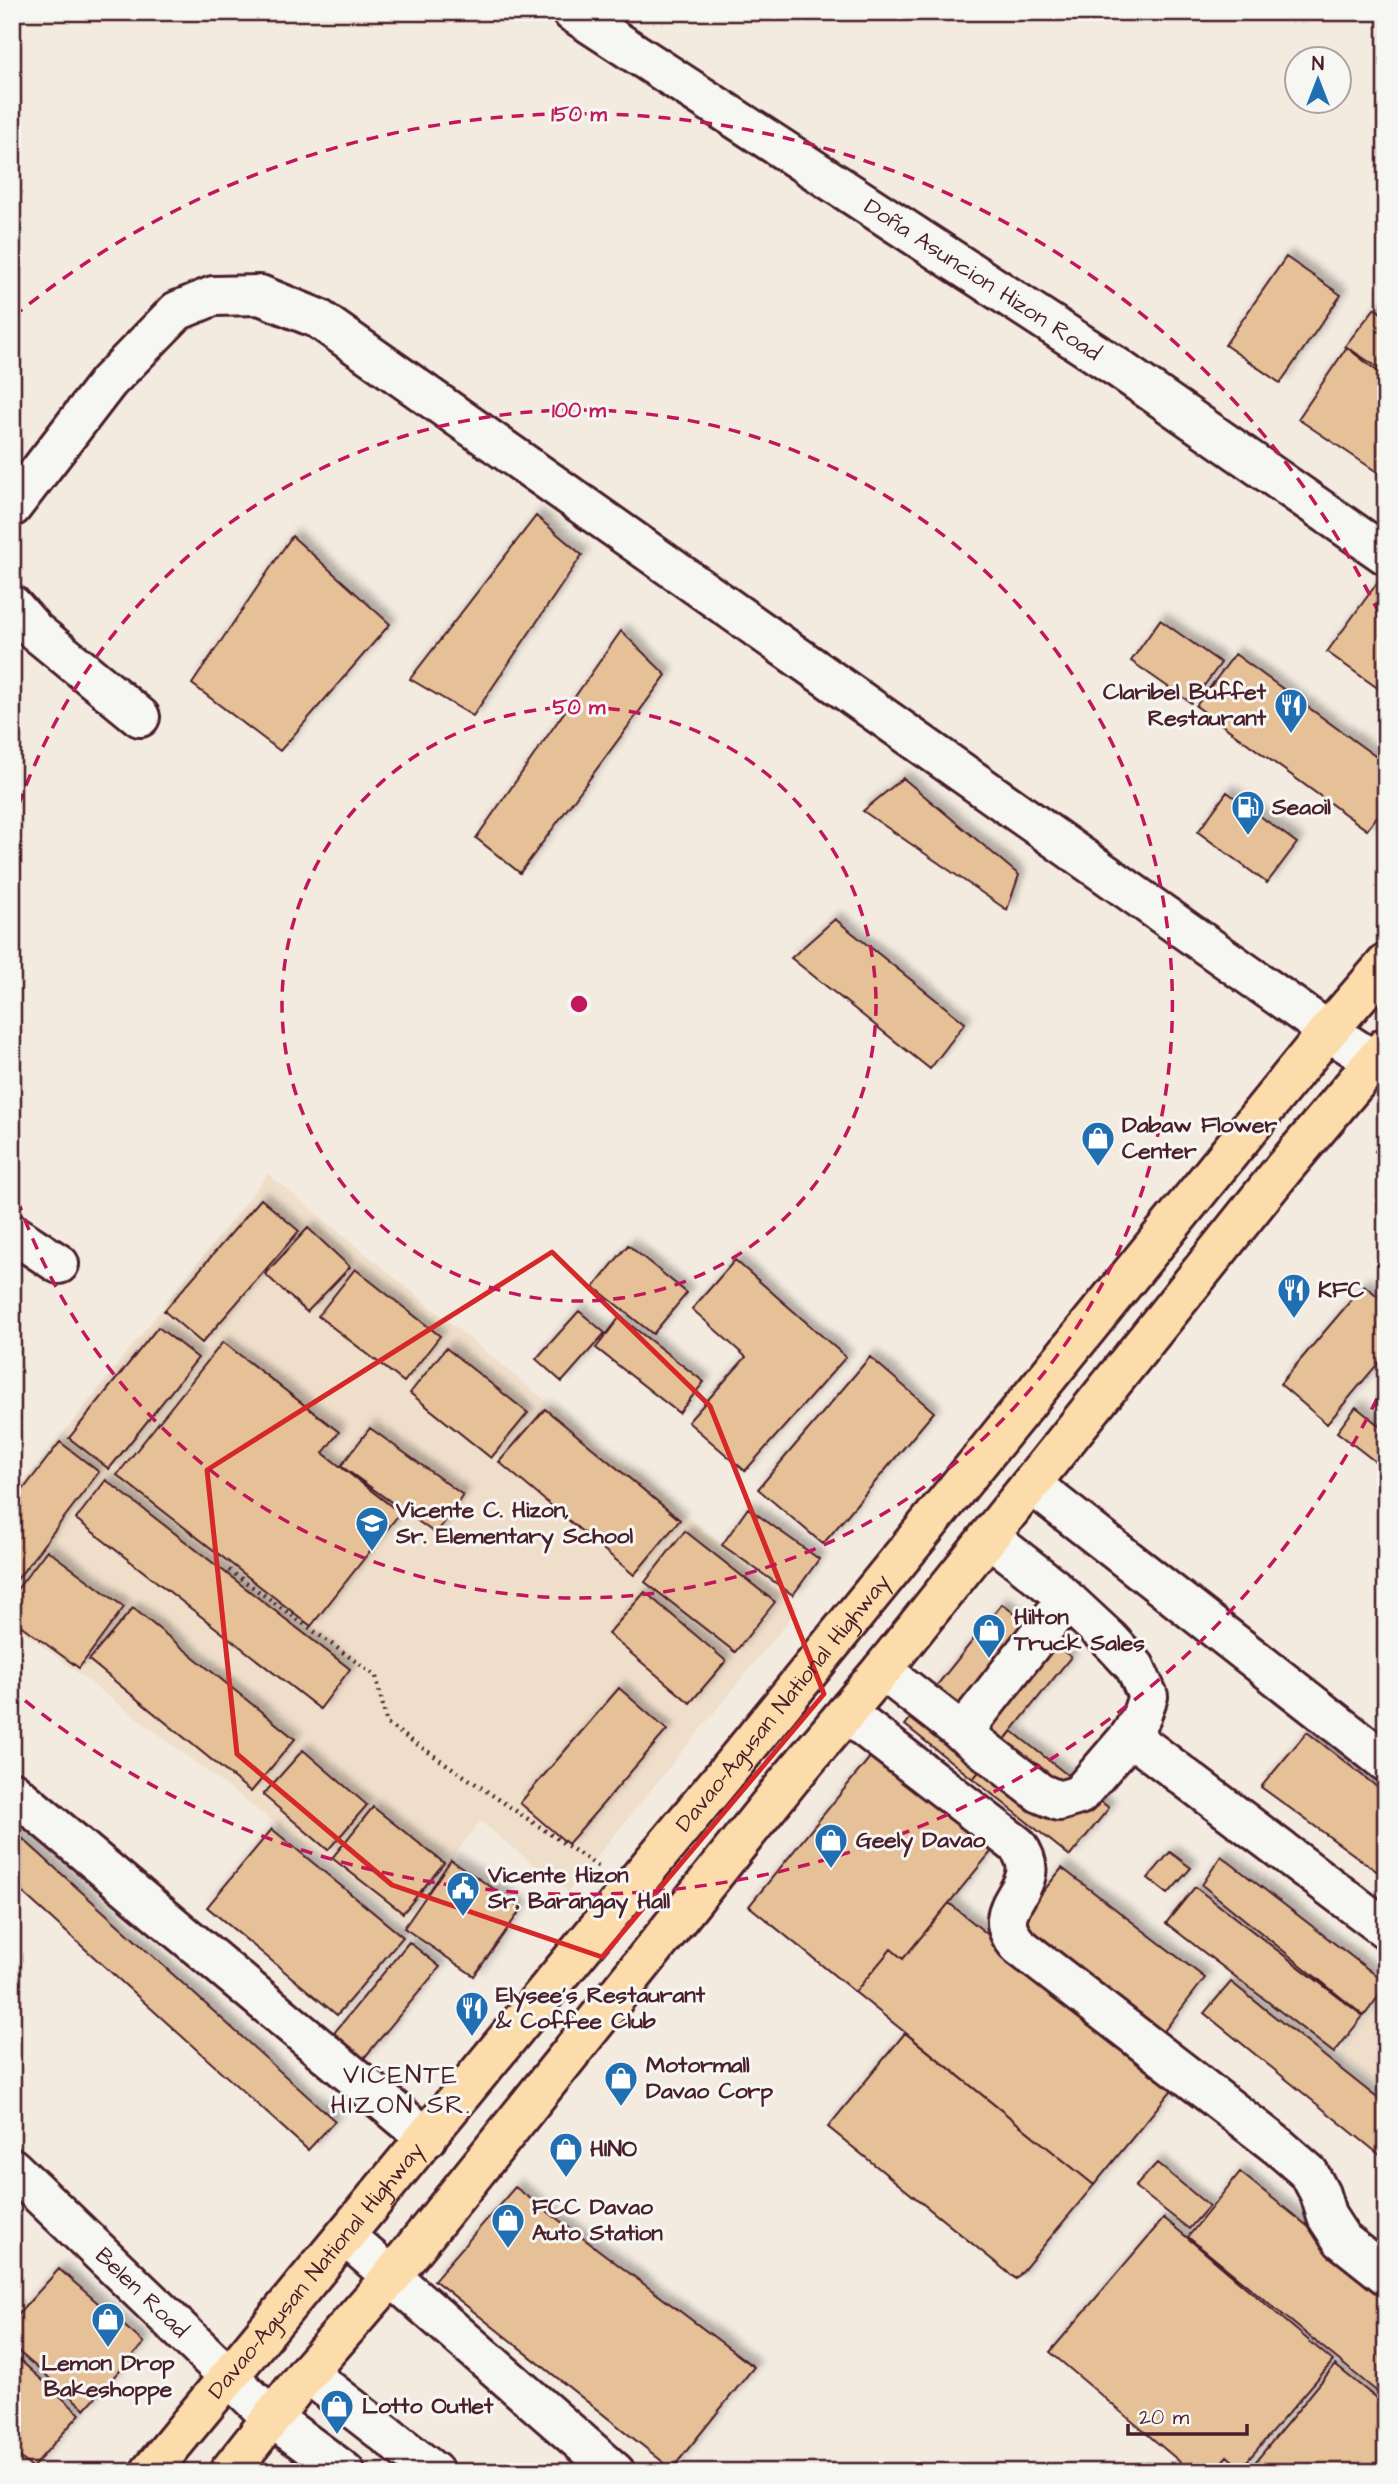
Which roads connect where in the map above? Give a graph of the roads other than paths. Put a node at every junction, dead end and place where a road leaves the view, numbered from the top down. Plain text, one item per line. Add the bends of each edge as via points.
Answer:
1 (572, 12) edge
2 (12, 507) edge
3 (1386, 555) edge
4 (12, 605) edge
5 (140, 717) dead end
6 (1386, 964) edge
7 (1328, 1031) junction
8 (1380, 1054) edge
9 (12, 1233) edge
10 (59, 1264) dead end
11 (1032, 1485) junction
12 (989, 1537) junction
13 (1066, 1600) junction
14 (882, 1670) junction
15 (846, 1713) junction
16 (962, 1733) junction
17 (1130, 1736) junction
18 (1386, 1762) edge
19 (12, 1791) edge
20 (1386, 1928) edge
21 (427, 2138) junction
22 (12, 2168) edge
23 (345, 2236) junction
24 (1386, 2275) edge
25 (391, 2277) junction
26 (307, 2373) junction
27 (229, 2378) junction
28 (272, 2418) junction
29 (150, 2472) edge
30 (229, 2472) edge
31 (345, 2472) edge
32 (434, 2472) edge
33 (615, 2472) edge

1 - 3 street, Doña Asuncion Hizon Road via 1118,368
2 - 7 street via 108,382 177,311 214,296 260,295 319,319
4 - 5 street via 35,631
6 - 7 main road, Davao-Agusan National Highway
7 - 8 street
7 - 21 main road, Davao-Agusan National Highway
8 - 11 main road
9 - 10 street
11 - 12 main road
11 - 18 street
12 - 13 street
12 - 14 main road
13 - 16 street
13 - 17 street via 1135,1667 1148,1696
14 - 15 main road
14 - 16 street
15 - 24 street via 1017,1845 1026,1857 1028,1872 1006,1923 1008,1934 1019,1946 1278,2146 1309,2174 1342,2240
15 - 25 main road
16 - 17 street via 1040,1793 1059,1801 1079,1795
17 - 20 street
19 - 21 street
21 - 23 main road, Davao-Agusan National Highway
22 - 27 street, Belen Road
23 - 25 street
23 - 27 main road, Davao-Agusan National Highway
25 - 26 main road
25 - 33 street
26 - 28 main road
26 - 32 street
27 - 28 street, Belen Road
27 - 29 main road, Davao-Agusan National Highway
28 - 30 main road
28 - 31 street, Belen Road

